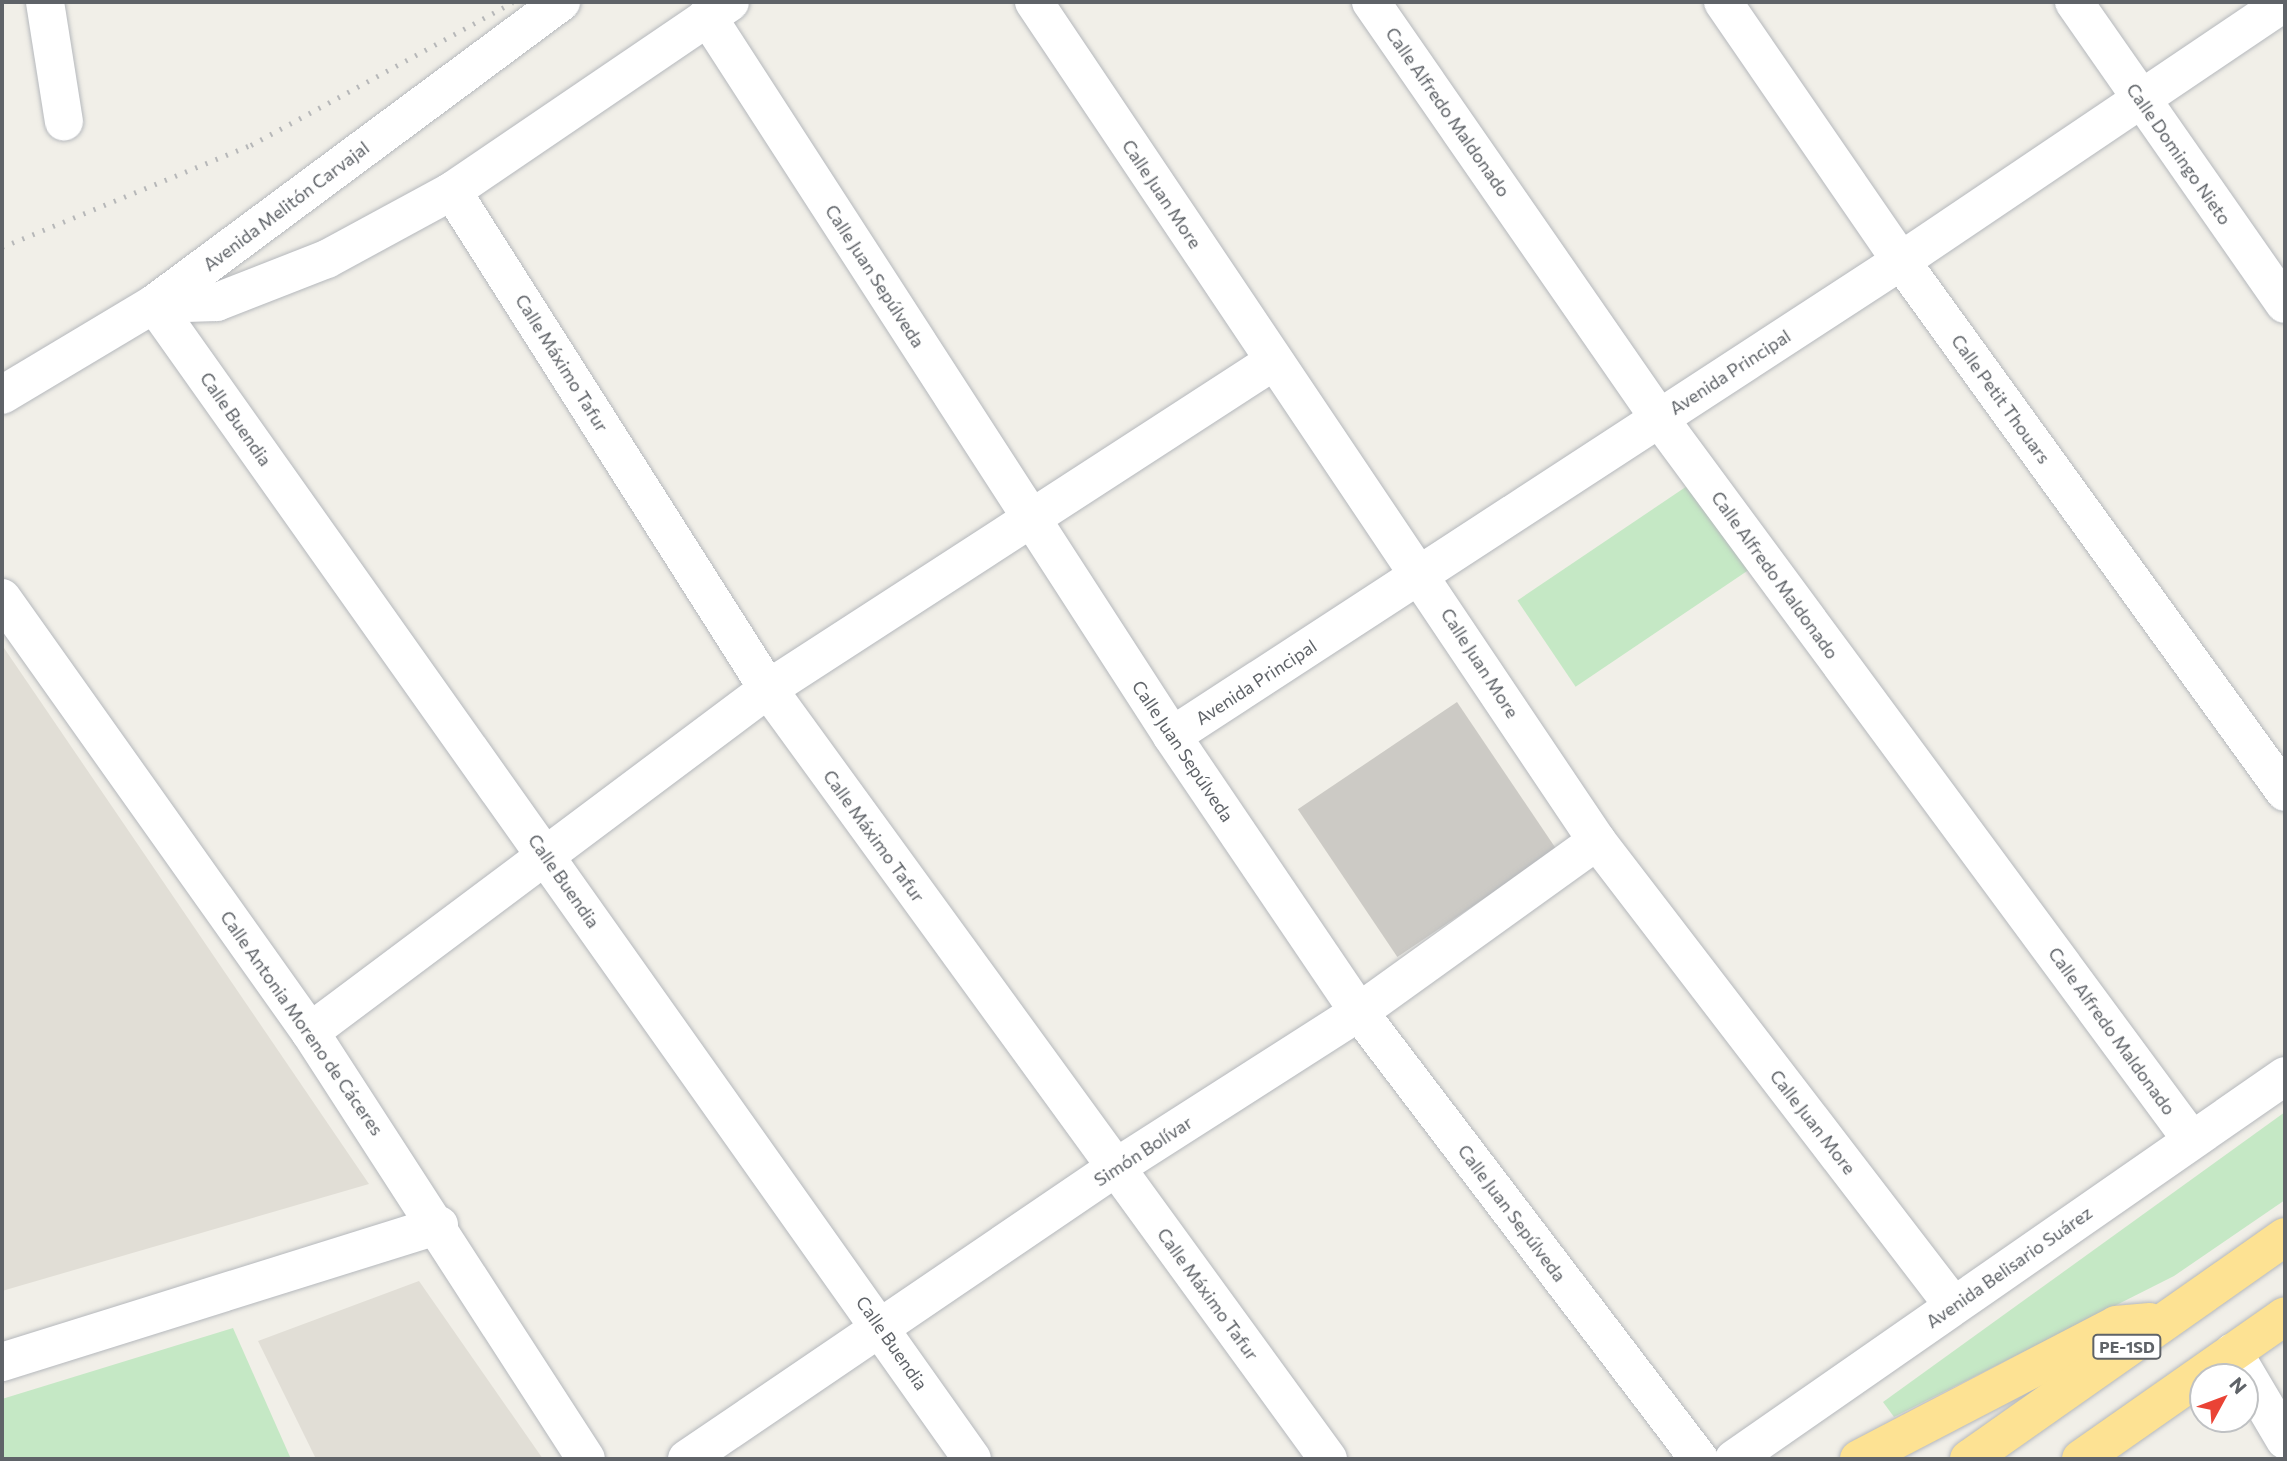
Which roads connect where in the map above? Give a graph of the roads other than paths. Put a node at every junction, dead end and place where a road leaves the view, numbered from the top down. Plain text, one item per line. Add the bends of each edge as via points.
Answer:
1 (45, 2) edge
2 (561, 2) edge
3 (1034, 2) edge
4 (1371, 2) edge
5 (1723, 2) edge
6 (2074, 2) edge
7 (2285, 2) edge
8 (719, 9) edge
9 (2139, 99) junction
10 (64, 122) dead end
11 (452, 191) junction
12 (1901, 261) junction
13 (154, 304) junction
14 (2285, 304) edge
15 (1273, 361) junction
16 (2, 395) edge
17 (1659, 418) junction
18 (1031, 519) junction
19 (1422, 575) junction
20 (2, 598) edge
21 (768, 689) junction
22 (1172, 736) junction
23 (2285, 792) edge
24 (1597, 841) junction
25 (546, 856) junction
26 (1359, 1012) junction
27 (310, 1032) junction
28 (2285, 1076) edge
29 (2191, 1139) junction
30 (1115, 1168) junction
31 (439, 1225) junction
32 (2285, 1237) edge
33 (1953, 1305) junction
34 (2285, 1316) edge
35 (2162, 1321) junction
36 (881, 1327) junction
37 (2233, 1352) junction
38 (2, 1362) edge
39 (2157, 1406) junction
40 (2285, 1440) edge
41 (586, 1459) edge
42 (687, 1459) edge
43 (972, 1459) edge
44 (1328, 1459) edge
45 (1699, 1459) edge
46 (1734, 1459) edge
47 (1859, 1459) edge
48 (1969, 1459) edge
49 (2081, 1459) edge
50 (2126, 1459) edge

1 - 10 street
2 - 13 street, Avenida Melitón Carvajal
3 - 15 street, Calle Juan More
4 - 17 street, Calle Alfredo Maldonado
5 - 12 street, Calle Petit Thouars
6 - 9 street, Calle Domingo Nieto
7 - 9 street, Avenida Principal
8 - 11 street
8 - 18 street, Calle Juan Sepúlveda
9 - 12 street, Avenida Principal
9 - 14 street, Calle Domingo Nieto
11 - 13 street via 327,259 217,302
11 - 21 street, Calle Máximo Tafur
12 - 17 street, Avenida Principal
12 - 23 street, Calle Petit Thouars
13 - 16 street, Avenida Melitón Carvajal
13 - 25 street, Calle Buendia
15 - 18 street
15 - 19 street, Calle Juan More
17 - 19 street, Avenida Principal
17 - 29 street, Calle Alfredo Maldonado
18 - 21 street
18 - 22 street, Calle Juan Sepúlveda
19 - 22 street, Avenida Principal
19 - 24 street, Calle Juan More
20 - 27 street, Calle Antonia Moreno de Cáceres
21 - 25 street
21 - 30 street, Calle Máximo Tafur
22 - 26 street, Calle Juan Sepúlveda
24 - 26 street, Simón Bolívar
24 - 33 street, Calle Juan More
25 - 27 street
25 - 36 street, Calle Buendia
26 - 30 street, Simón Bolívar
26 - 45 street, Calle Juan Sepúlveda
27 - 31 street, Calle Antonia Moreno de Cáceres
28 - 29 street, Avenida Belisario Suárez
29 - 33 street, Avenida Belisario Suárez
30 - 36 street, Simón Bolívar
30 - 44 street, Calle Máximo Tafur
31 - 38 street
31 - 41 street, Calle Antonia Moreno de Cáceres
32 - 35 highway, PE-1SD
33 - 46 street, Avenida Belisario Suárez
34 - 37 highway
35 - 47 highway via 2116,1325
35 - 48 highway, PE-1SD
36 - 42 street, Simón Bolívar
36 - 43 street, Calle Buendia
37 - 39 highway
37 - 40 street
39 - 49 highway
39 - 50 highway

